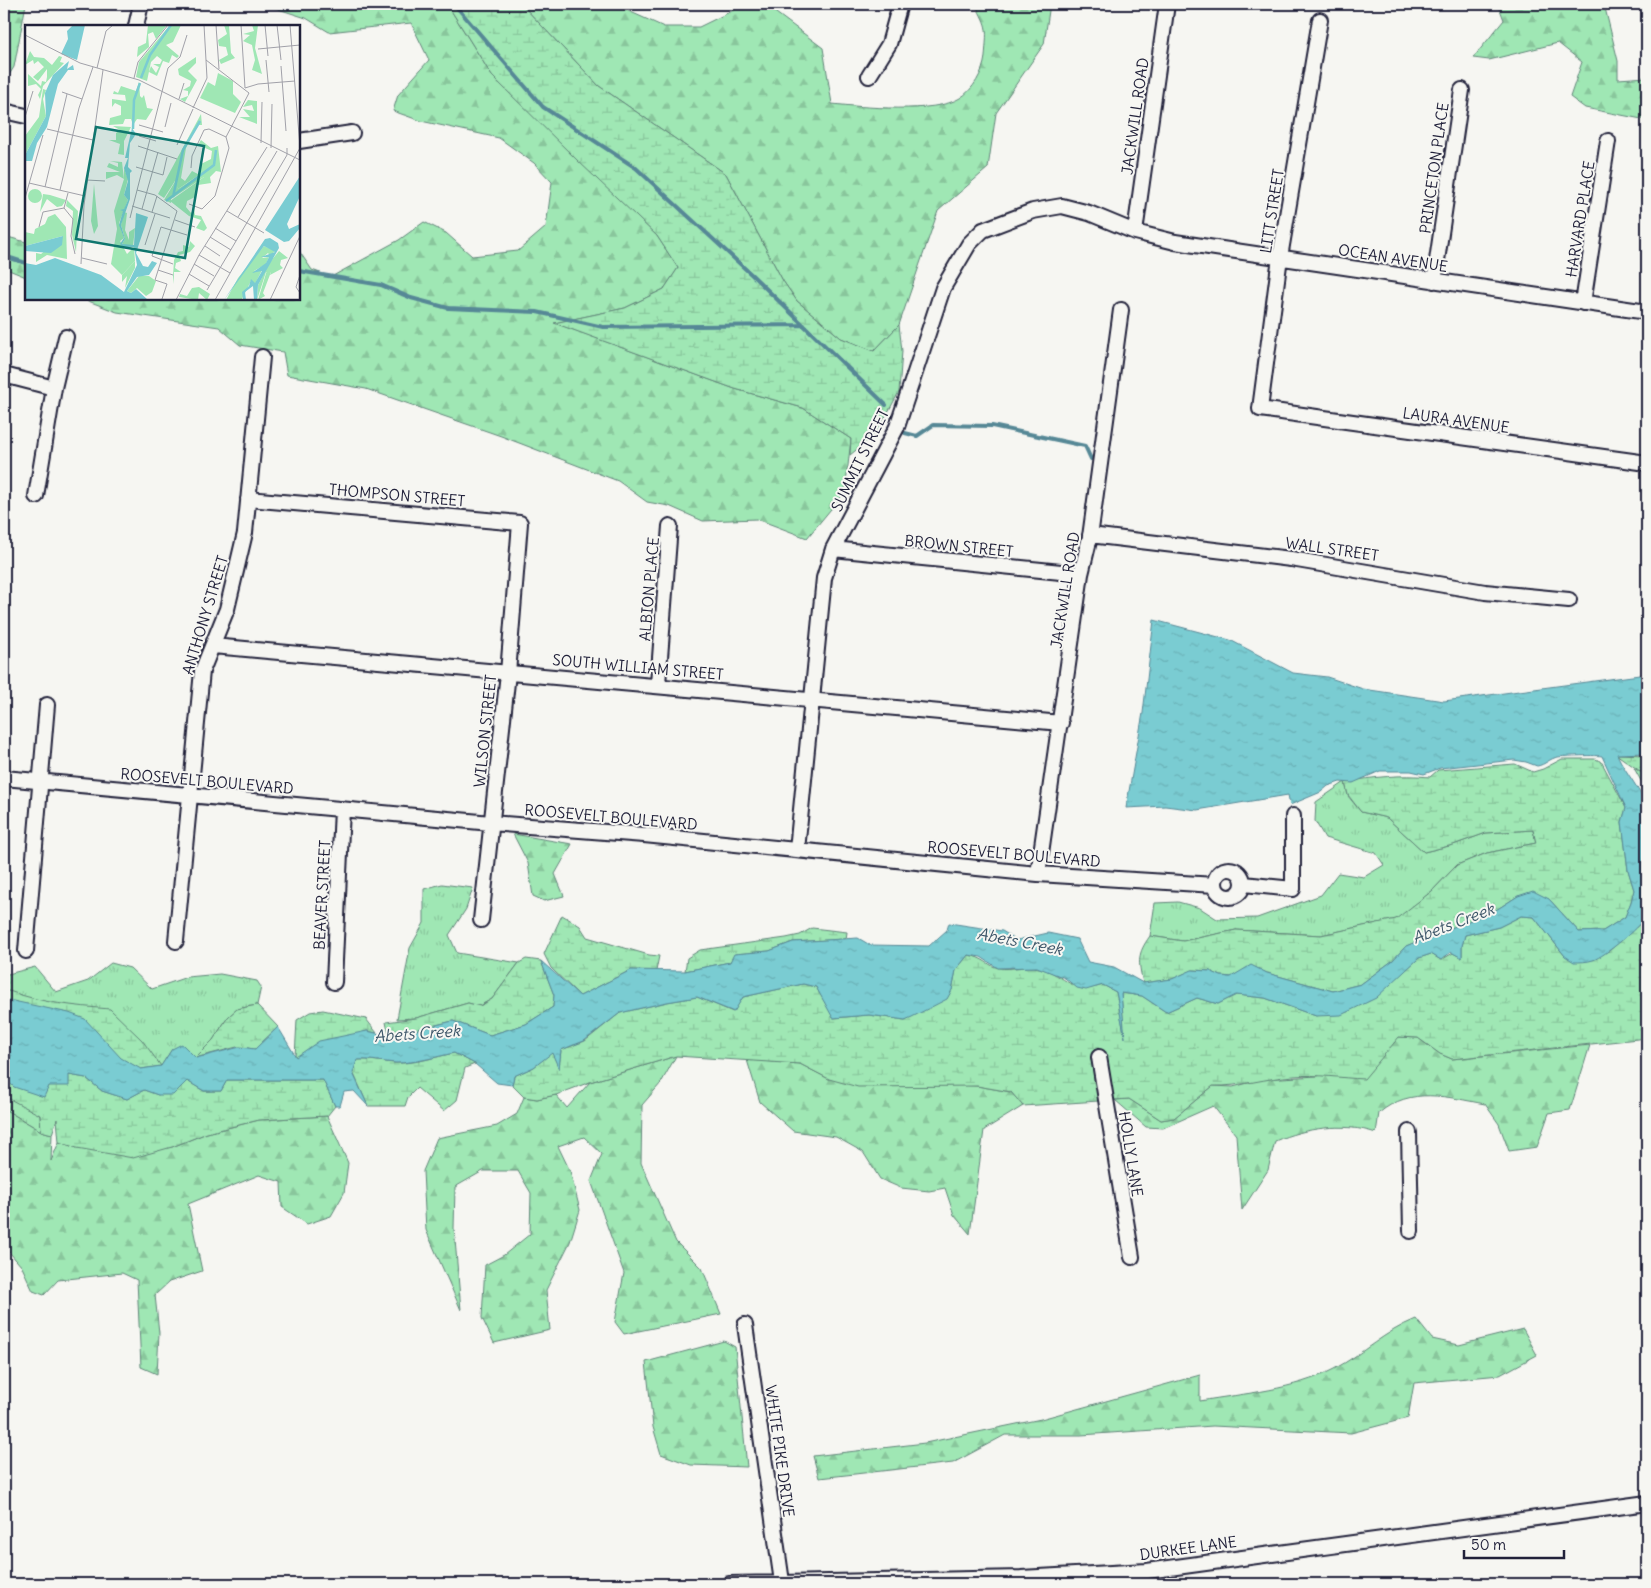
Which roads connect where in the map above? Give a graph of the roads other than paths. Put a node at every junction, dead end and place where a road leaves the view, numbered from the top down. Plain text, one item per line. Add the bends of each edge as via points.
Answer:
1 (141, 4) edge
2 (900, 4) edge
3 (1168, 4) edge
4 (1320, 20) dead end
5 (136, 25) edge
6 (870, 76) dead end
7 (1462, 90) dead end
8 (4, 111) edge
9 (25, 116) edge
10 (352, 133) dead end
11 (300, 141) edge
12 (1608, 141) dead end
13 (1135, 232) junction
14 (1280, 257) junction
15 (1434, 281) junction
16 (1584, 303) junction
17 (1121, 310) dead end
18 (1647, 312) edge
19 (66, 337) dead end
20 (262, 357) dead end
21 (4, 375) edge
22 (54, 388) junction
23 (1260, 409) joint
24 (1647, 463) edge
25 (36, 496) dead end
26 (248, 499) junction
27 (670, 526) dead end
28 (1090, 535) junction
29 (518, 545) joint
30 (833, 549) junction
31 (1081, 574) junction
32 (1569, 600) dead end
33 (213, 646) junction
34 (508, 673) junction
35 (658, 684) junction
36 (811, 699) junction
37 (48, 705) dead end
38 (1061, 722) junction
39 (4, 778) edge
40 (42, 781) junction
41 (191, 796) junction
42 (342, 809) junction
43 (1293, 816) dead end
44 (490, 823) junction
45 (797, 850) junction
46 (1038, 874) junction
47 (1244, 884) junction
48 (1215, 885) junction
49 (480, 920) dead end
50 (176, 941) dead end
51 (26, 951) dead end
52 (334, 982) dead end
53 (1099, 1057) dead end
54 (1409, 1132) dead end
55 (1411, 1232) dead end
56 (1132, 1257) dead end
57 (745, 1325) dead end
58 (1647, 1504) edge
59 (1021, 1581) edge
60 (782, 1582) junction
61 (729, 1584) edge

1 - 5 street
2 - 6 street via 889,44
3 - 13 street, JACKWILL ROAD
4 - 14 street, LITT STREET
7 - 15 street, PRINCETON PLACE
8 - 9 street
10 - 11 street
12 - 16 street, HARVARD PLACE
13 - 14 street, OCEAN AVENUE via 1175,242
13 - 30 street, SUMMIT STREET via 1062,206 1033,211 1002,222 983,230 969,244 943,288 897,427
14 - 15 street, OCEAN AVENUE
14 - 23 street, LITT STREET
15 - 16 street, OCEAN AVENUE
16 - 18 street, OCEAN AVENUE
17 - 28 street, JACKWILL ROAD
19 - 22 street
20 - 26 street, ANTHONY STREET
21 - 22 street
22 - 25 street
23 - 24 street, LAURA AVENUE
26 - 29 street, THOMPSON STREET via 520,523
26 - 33 street, ANTHONY STREET via 237,574
27 - 35 street, ALBION PLACE
28 - 31 street, JACKWILL ROAD
28 - 32 street, WALL STREET via 1291,559 1485,592
29 - 34 street, WILSON STREET
30 - 31 street, BROWN STREET
30 - 36 street, SUMMIT STREET via 824,578
31 - 38 street, JACKWILL ROAD
33 - 34 street, SOUTH WILLIAM STREET
33 - 41 street, ANTHONY STREET via 202,671
34 - 35 street, SOUTH WILLIAM STREET
34 - 44 street, WILSON STREET
35 - 36 street, SOUTH WILLIAM STREET
36 - 38 street, SOUTH WILLIAM STREET
36 - 45 street, SUMMIT STREET
37 - 40 street
38 - 46 street, JACKWILL ROAD
39 - 40 street, ROOSEVELT BOULEVARD
40 - 41 street, ROOSEVELT BOULEVARD
40 - 51 street
41 - 42 street, ROOSEVELT BOULEVARD
41 - 50 street, ANTHONY STREET
42 - 44 street, ROOSEVELT BOULEVARD
42 - 52 street, BEAVER STREET
43 - 47 street via 1293,889
44 - 45 street, ROOSEVELT BOULEVARD
44 - 49 street, WILSON STREET
45 - 46 street, ROOSEVELT BOULEVARD
46 - 48 street, ROOSEVELT BOULEVARD
47 - 48 street, ROOSEVELT BOULEVARD via 1237,895 1230,897 1218,891
47 - 48 street via 1240,873 1229,868 1218,874
53 - 56 street, HOLLY LANE
54 - 55 street
57 - 60 street, WHITE PIKE DRIVE
58 - 59 street, DURKEE LANE via 1147,1571
59 - 60 street, DURKEE LANE
60 - 61 street, DURKEE LANE

